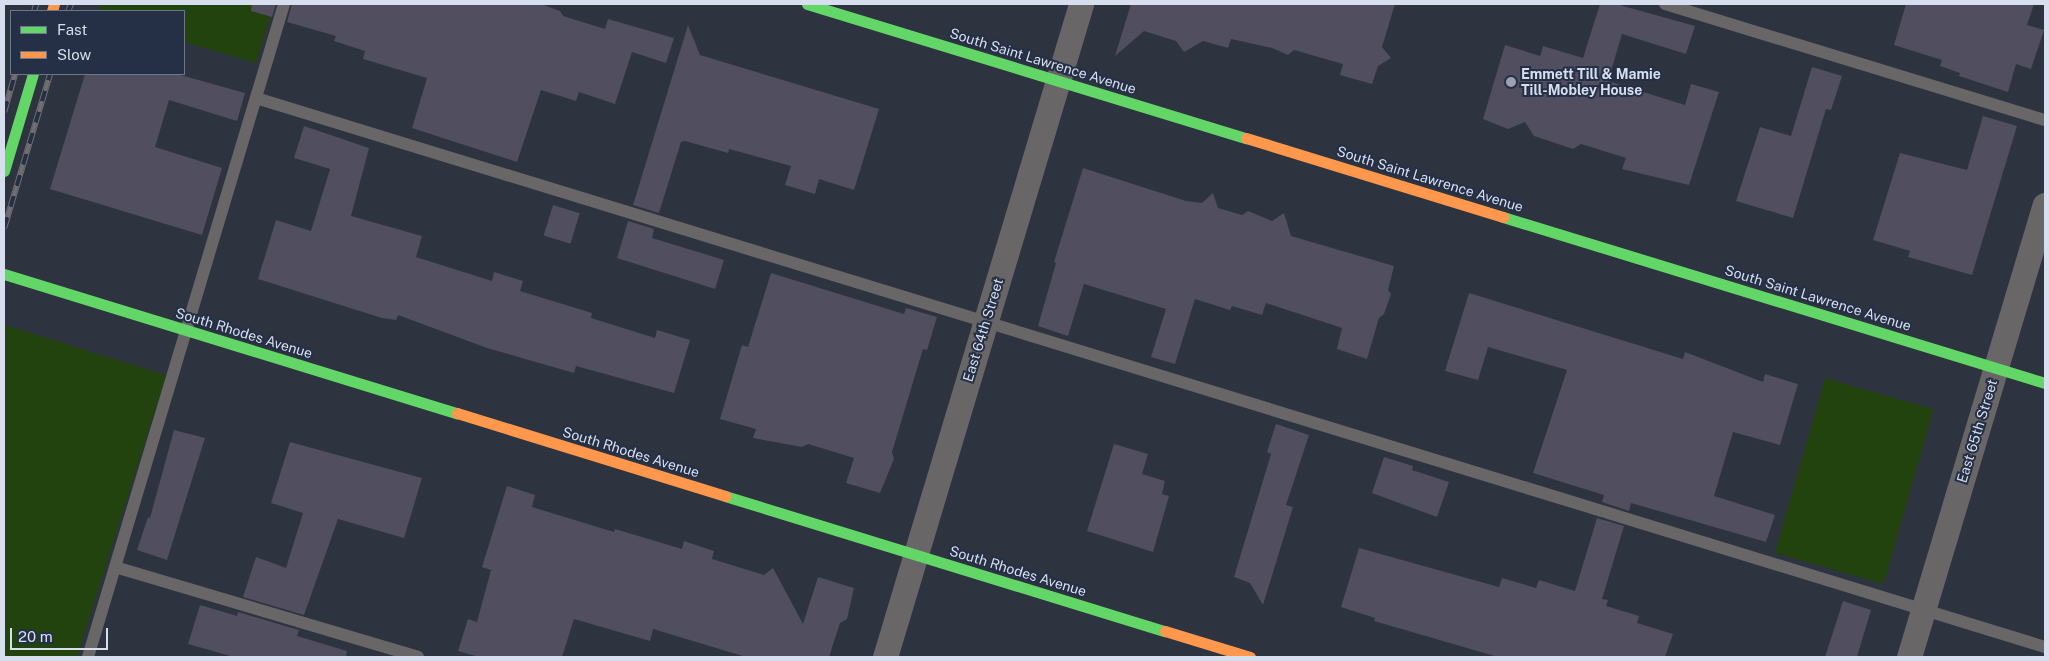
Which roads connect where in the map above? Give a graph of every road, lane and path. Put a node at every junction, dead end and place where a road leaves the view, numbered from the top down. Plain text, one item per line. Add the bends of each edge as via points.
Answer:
1 (284, 4) edge
2 (806, 4) edge
3 (1081, 4) edge
4 (1665, 4) edge
5 (33, 75) edge
6 (1058, 81) junction
7 (256, 98) junction
8 (2045, 120) edge
9 (4, 171) edge
10 (2045, 205) edge
11 (4, 274) edge
12 (985, 322) junction
13 (186, 330) junction
14 (1996, 368) junction
15 (2045, 383) edge
16 (916, 554) junction
17 (115, 567) junction
18 (1923, 610) junction
19 (2045, 647) edge
20 (88, 657) edge
21 (418, 657) edge
22 (885, 657) edge
23 (1250, 657) edge
24 (1908, 657) edge

1 - 7 lane
2 - 6 street, South Saint Lawrence Avenue
3 - 6 street, East 64th Street
4 - 8 lane
5 - 9 street
6 - 12 street, East 64th Street
6 - 14 street, South Saint Lawrence Avenue
7 - 12 lane
7 - 13 lane
10 - 14 street, East 65th Street
11 - 13 street, South Rhodes Avenue
12 - 16 street, East 64th Street
12 - 18 lane
13 - 16 street, South Rhodes Avenue
13 - 17 lane
14 - 15 street, South Saint Lawrence Avenue
14 - 18 street, East 65th Street
16 - 22 street, East 64th Street
16 - 23 street, South Rhodes Avenue
17 - 20 lane
17 - 21 lane
18 - 19 lane
18 - 24 street, East 65th Street

